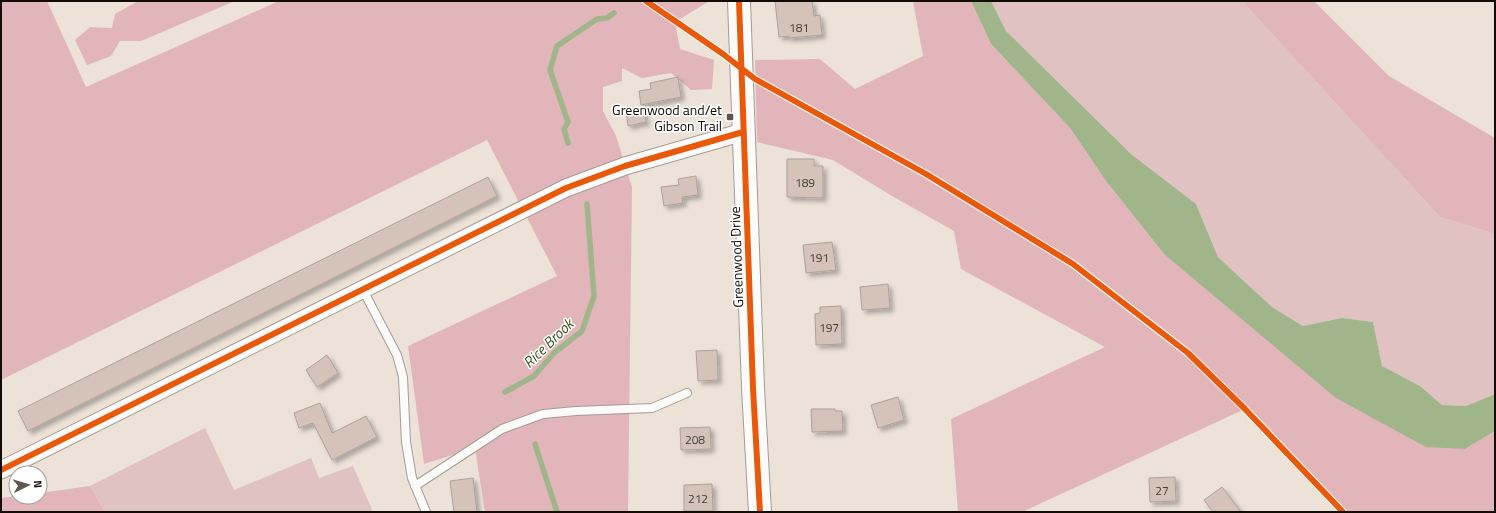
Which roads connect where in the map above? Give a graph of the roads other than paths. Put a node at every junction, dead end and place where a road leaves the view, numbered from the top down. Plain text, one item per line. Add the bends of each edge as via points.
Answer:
1 (739, 1) edge
2 (743, 132) junction
3 (363, 290) junction
4 (687, 393) dead end
5 (1, 470) edge
6 (415, 486) junction
7 (426, 512) edge
8 (760, 512) edge

1 - 2 main road, Greenwood Drive
2 - 3 street via 625,166 566,188
2 - 8 main road, Greenwood Drive
3 - 5 street
3 - 6 lane via 397,355 403,377 406,442
4 - 6 lane via 652,408 543,414 502,429
6 - 7 lane

